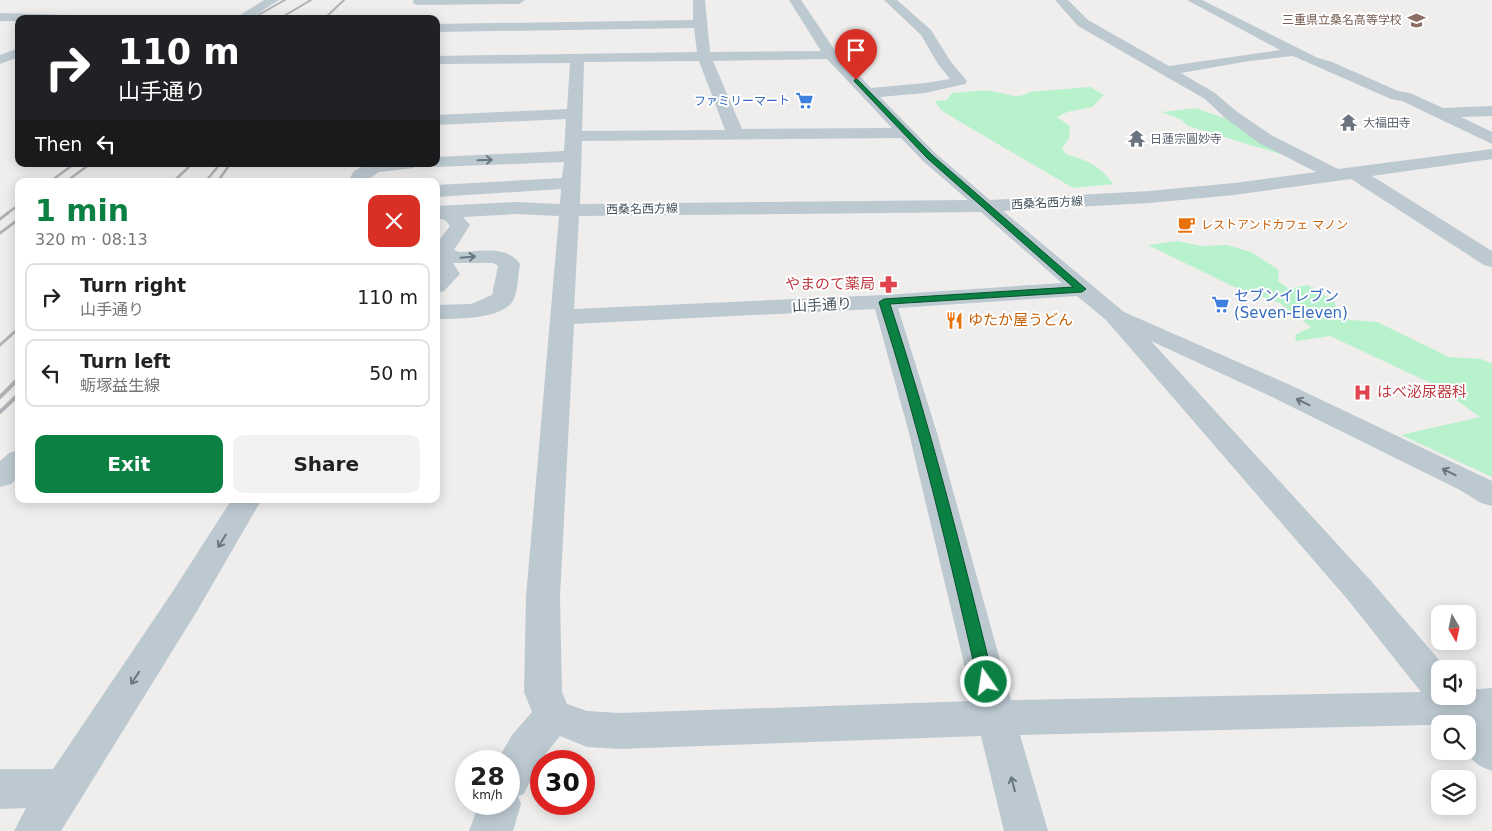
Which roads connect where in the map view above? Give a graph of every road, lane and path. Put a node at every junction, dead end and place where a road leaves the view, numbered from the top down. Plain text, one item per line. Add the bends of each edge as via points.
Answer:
1 (273, 0) edge
2 (419, 0) edge
3 (519, 0) edge
4 (699, 0) edge
5 (795, 0) edge
6 (890, 0) edge
7 (1061, 0) edge
8 (1193, 0) edge
9 (408, 13) dead end
10 (247, 15) edge
11 (0, 17) edge
12 (15, 17) edge
13 (700, 24) junction
14 (440, 28) edge
15 (15, 46) edge
16 (1296, 52) junction
17 (831, 54) junction
18 (704, 56) junction
19 (577, 58) junction
20 (0, 60) edge
21 (440, 60) edge
22 (1167, 71) junction
23 (868, 93) junction
24 (1492, 111) edge
25 (1440, 114) junction
26 (440, 120) edge
27 (907, 133) junction
28 (735, 134) junction
29 (573, 135) junction
30 (1492, 139) edge
31 (1492, 154) edge
32 (440, 161) edge
33 (377, 167) edge
34 (1346, 174) junction
35 (360, 178) edge
36 (572, 183) junction
37 (440, 191) edge
38 (985, 206) junction
39 (569, 210) junction
40 (440, 212) edge
41 (440, 213) edge
42 (446, 240) edge
43 (1492, 260) edge
44 (440, 265) edge
45 (440, 282) edge
46 (1082, 289) junction
47 (884, 302) junction
48 (440, 312) edge
49 (1114, 315) junction
50 (563, 317) junction
51 (15, 463) edge
52 (0, 476) edge
53 (1492, 495) edge
54 (245, 503) edge
55 (1431, 668) edge
56 (1431, 700) edge
57 (1463, 705) edge
58 (553, 716) junction
59 (995, 718) junction
60 (1492, 753) edge
61 (520, 759) edge
62 (0, 788) edge
63 (63, 788) junction
64 (496, 815) edge
65 (36, 831) edge
66 (491, 831) edge
67 (1026, 831) edge

1 - 10 street
2 - 3 street
2 - 9 street
4 - 13 street
5 - 17 street
6 - 23 street via 926,33 960,81
7 - 22 street via 1083,23
8 - 16 street
11 - 12 street
13 - 14 street
13 - 18 street
15 - 20 street
16 - 22 street
16 - 25 street via 1396,96 1406,96
17 - 18 street
17 - 23 street
18 - 19 street
18 - 28 street
19 - 21 street
19 - 29 street
22 - 34 street via 1210,96 1265,139
23 - 27 street
24 - 25 street
25 - 30 street
26 - 29 street
27 - 28 street
27 - 38 street
28 - 29 street
32 -> 29 street
29 - 36 street
31 - 34 street, 西桑名西方線
33 - 35 street
34 - 38 street, 西桑名西方線 via 1174,196
34 - 43 street
36 - 37 street
36 - 39 street
38 - 39 street, 西桑名西方線
38 - 46 street
39 - 40 street via 517,208
39 - 42 street via 496,221
39 - 50 street
41 - 42 street via 458,220 459,228
42 -> 48 street via 442,252 446,255 456,258 493,256 510,264 504,298 492,307
44 - 45 street via 449,274
46 - 47 street, 山手通り
46 - 49 street
47 - 50 street, 山手通り
47 - 59 street via 907,371
53 -> 49 street via 1279,390
49 - 55 street
50 - 58 street via 543,598 542,692
51 - 52 street
54 -> 63 street
56 - 59 street
57 - 60 street
58 - 59 street via 587,729 619,731
58 - 61 street
67 -> 59 street
62 - 63 street
63 - 65 street
64 - 66 street

